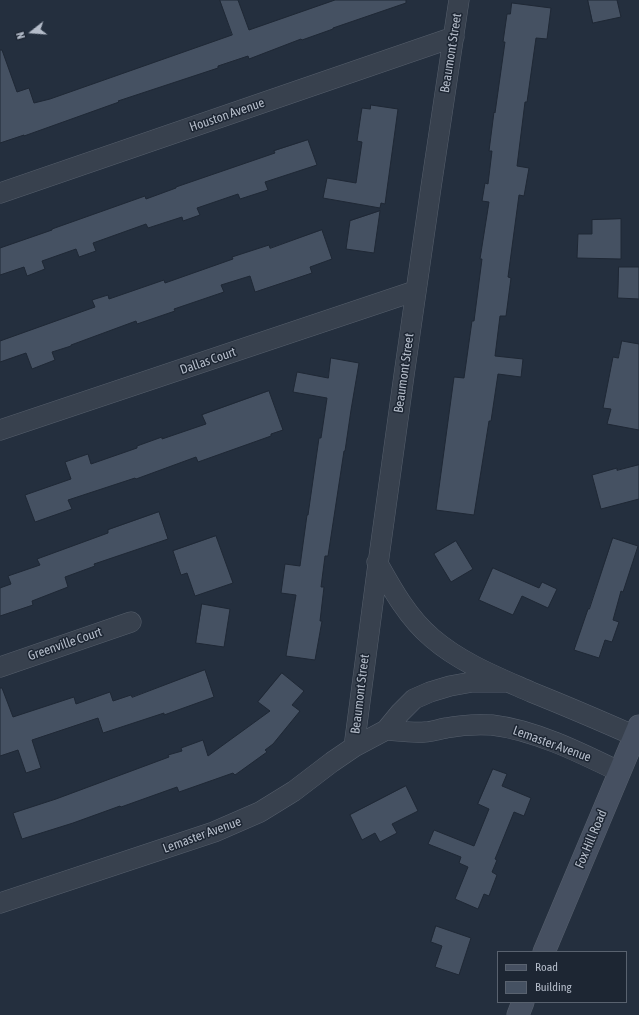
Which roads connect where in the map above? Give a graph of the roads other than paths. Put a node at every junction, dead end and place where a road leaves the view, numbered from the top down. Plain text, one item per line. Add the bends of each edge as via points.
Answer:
1 (459, 0) edge
2 (454, 37) junction
3 (0, 193) edge
4 (416, 291) junction
5 (0, 430) edge
6 (377, 562) junction
7 (131, 622) dead end
8 (0, 666) edge
9 (508, 682) junction
10 (386, 730) junction
11 (637, 731) edge
12 (354, 747) junction
13 (620, 772) junction
14 (0, 903) edge
15 (544, 951) edge
16 (523, 1003) edge
17 (518, 1015) edge

1 - 2 street, Beaumont Street
2 - 3 street, Houston Avenue
2 - 4 street, Beaumont Street
4 - 5 street, Dallas Court
4 - 6 street, Beaumont Street
6 - 9 street, Lemaster Avenue via 406,609 431,638 463,660
6 - 12 street, Beaumont Street
7 - 8 street, Greenville Court
9 - 10 street, Lemaster Avenue via 472,682 430,692 414,699
9 - 11 street, Lemaster Avenue
10 - 12 street, Lemaster Avenue
10 - 13 street, Lemaster Avenue via 426,732 460,726 492,726 547,740
11 - 13 main road, Fox Hill Road
12 - 14 street, Lemaster Avenue via 288,795 243,820
13 - 15 main road, Fox Hill Road
16 - 17 main road

